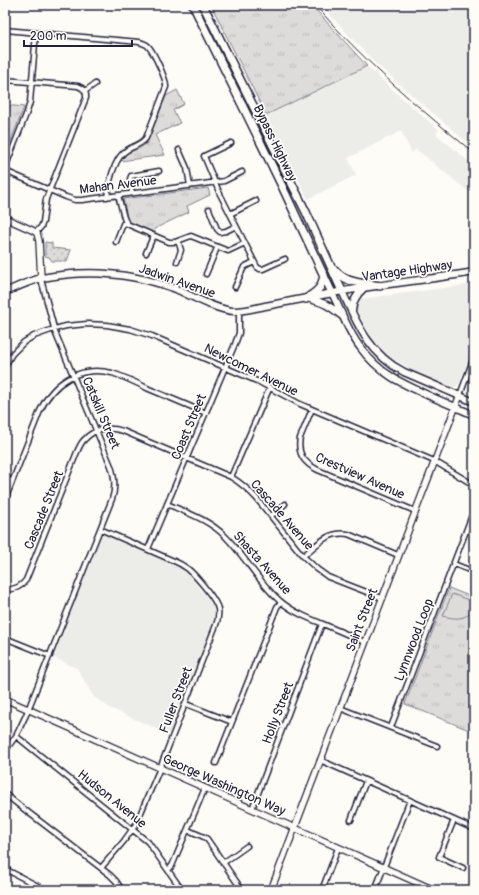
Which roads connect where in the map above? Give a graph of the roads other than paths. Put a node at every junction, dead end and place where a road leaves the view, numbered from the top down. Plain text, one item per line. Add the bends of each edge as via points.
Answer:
1 (193, 5) edge
2 (203, 5) edge
3 (5, 30) edge
4 (36, 33) junction
5 (5, 80) edge
6 (32, 82) junction
7 (95, 84) dead end
8 (85, 91) junction
9 (231, 142) dead end
10 (179, 150) dead end
11 (5, 170) edge
12 (159, 171) dead end
13 (242, 172) dead end
14 (215, 183) junction
15 (190, 186) junction
16 (49, 190) junction
17 (132, 193) junction
18 (118, 195) junction
19 (107, 197) junction
20 (256, 201) dead end
21 (209, 209) dead end
22 (230, 214) junction
23 (5, 218) edge
24 (126, 222) junction
25 (236, 226) junction
26 (36, 232) junction
27 (155, 236) junction
28 (178, 241) junction
29 (116, 242) dead end
30 (244, 243) junction
31 (217, 248) junction
32 (146, 253) dead end
33 (285, 259) dead end
34 (177, 262) dead end
35 (254, 262) junction
36 (330, 265) junction
37 (474, 272) edge
38 (206, 274) dead end
39 (324, 274) junction
40 (41, 279) junction
41 (380, 286) junction
42 (236, 287) dead end
43 (364, 288) junction
44 (342, 291) junction
45 (5, 292) edge
46 (332, 293) junction
47 (306, 298) junction
48 (238, 311) junction
49 (352, 313) junction
50 (344, 319) junction
51 (54, 329) junction
52 (474, 357) edge
53 (5, 366) edge
54 (225, 367) junction
55 (74, 376) junction
56 (270, 387) junction
57 (460, 396) junction
58 (474, 402) edge
59 (455, 407) junction
60 (312, 409) junction
61 (206, 413) junction
62 (474, 415) edge
63 (96, 431) junction
64 (187, 458) junction
65 (434, 461) junction
66 (231, 477) junction
67 (5, 478) edge
68 (12, 481) junction
69 (474, 485) edge
70 (5, 500) edge
71 (167, 504) junction
72 (285, 504) dead end
73 (474, 510) edge
74 (415, 511) junction
75 (271, 516) junction
76 (100, 529) junction
77 (148, 549) junction
78 (398, 555) junction
79 (303, 556) junction
80 (454, 564) junction
81 (474, 572) edge
82 (5, 588) edge
83 (382, 598) junction
84 (281, 602) junction
85 (322, 624) junction
86 (5, 638) edge
87 (365, 642) junction
88 (50, 656) junction
89 (5, 699) edge
90 (186, 704) junction
91 (340, 708) junction
92 (29, 710) junction
93 (232, 722) junction
94 (391, 727) junction
95 (10, 735) dead end
96 (15, 738) junction
97 (437, 746) dead end
98 (5, 750) edge
99 (320, 760) junction
100 (216, 763) dead end
101 (160, 768) junction
102 (366, 781) junction
103 (205, 788) junction
104 (5, 794) edge
105 (410, 800) junction
106 (252, 809) junction
107 (351, 820) dead end
108 (454, 820) junction
109 (294, 828) junction
110 (132, 829) junction
111 (474, 829) edge
112 (188, 830) junction
113 (247, 846) dead end
114 (338, 848) junction
115 (223, 863) junction
116 (5, 868) edge
117 (102, 868) junction
118 (384, 868) junction
119 (463, 868) dead end
120 (168, 870) junction
121 (37, 888) edge
122 (46, 890) edge
123 (122, 890) edge
124 (182, 890) edge
125 (242, 890) edge
126 (271, 890) edge
127 (322, 890) edge
128 (375, 890) edge
129 (434, 890) edge

1 - 39 highway, Bypass Highway
2 - 36 highway, Bypass Highway
3 - 4 street
4 - 6 street
4 - 19 street via 145,44 151,49 165,79 167,84 146,138 118,159 109,182
5 - 6 street
6 - 8 street via 78,86
6 - 11 street via 28,108
7 - 8 street
8 - 16 street via 86,98
9 - 14 street via 204,156
10 - 15 street via 187,166
11 - 16 street, Mahan Avenue
12 - 17 street via 131,176
13 - 14 street, Mahan Avenue
14 - 15 street, Mahan Avenue
14 - 22 street
15 - 17 street, Mahan Avenue
16 - 19 street, Mahan Avenue via 75,200
16 - 26 street via 44,220
17 - 18 street, Mahan Avenue
18 - 19 street, Mahan Avenue
18 - 24 street
20 - 22 street
21 - 25 street via 220,232
22 - 25 street
23 - 26 street
24 - 27 street
24 - 29 street
25 - 30 street
26 - 40 street, Catskill Street via 39,238
27 - 28 street via 171,243
27 - 32 street
28 - 31 street via 191,236
28 - 34 street via 181,250
30 - 31 street via 228,252
30 - 35 street
31 - 38 street
33 - 35 street via 262,269
35 - 42 street via 244,268
36 - 41 highway via 340,276 348,280
36 - 44 highway, Bypass Highway
37 - 41 main road, Vantage Highway
39 - 46 highway, Bypass Highway
39 - 47 highway via 320,288
40 - 45 main road, Jadwin Avenue
40 - 48 main road, Jadwin Avenue via 97,273 131,276 161,284 218,307
40 - 51 street, Catskill Street
41 - 43 main road, Vantage Highway
43 - 44 main road, Vantage Highway
43 - 49 main road via 354,300
44 - 46 main road, Jadwin Avenue
44 - 49 main road
46 - 47 main road, Jadwin Avenue
46 - 50 main road
47 - 48 main road, Jadwin Avenue
47 - 50 main road via 328,305
48 - 54 street, Coast Street via 239,333
49 - 57 main road via 367,340 389,363
50 - 59 main road via 360,347 382,371 401,383
51 - 53 street, Newcomer Avenue via 24,342
51 - 54 street, Newcomer Avenue via 87,324 130,329
51 - 55 street, Catskill Street
52 - 57 street, Saint Street
54 - 56 street, Newcomer Avenue
54 - 61 street, Coast Street
55 - 61 street via 93,371 111,373
55 - 63 street, Catskill Street
55 - 68 street via 54,389 46,400
56 - 60 street, Newcomer Avenue
56 - 66 street
57 - 58 main road
57 - 59 street, Saint Street
59 - 62 main road
59 - 65 street, Saint Street
60 - 65 street, Newcomer Avenue
60 - 74 street, Crestview Avenue via 299,443 301,454 307,463
61 - 64 street, Coast Street
63 - 64 street, Cascade Avenue via 105,428 118,429
63 - 76 street, Catskill Street via 111,466 114,482 113,495
63 - 82 street, Cascade Street via 80,445 26,580 15,588
64 - 66 street, Cascade Avenue
64 - 71 street, Coast Street
65 - 69 street
65 - 74 street, Saint Street
66 - 75 street, Cascade Avenue via 249,490
67 - 68 street
68 - 70 street
71 - 77 street, Coast Street
71 - 84 street, Shasta Avenue via 203,520 226,537
72 - 75 street
73 - 80 street, Lynnwood Loop
74 - 78 street, Saint Street
75 - 79 street, Cascade Avenue
76 - 77 street
76 - 88 street, Catskill Street
77 - 90 street, Fuller Street via 180,564 192,573 214,600 218,609 218,619
78 - 79 street via 341,533 324,539
78 - 83 street, Saint Street
79 - 83 street, Cascade Avenue via 328,577
80 - 81 street
80 - 94 street, Lynnwood Loop
83 - 87 street, Saint Street
84 - 85 street, Shasta Avenue
84 - 93 street
85 - 87 street, Shasta Avenue
85 - 106 street, Holly Street
86 - 88 street
87 - 91 street, Saint Street
88 - 92 street, Catskill Street
89 - 92 street, George Washington Way
90 - 93 street
90 - 101 street, Fuller Street
91 - 94 street
91 - 99 street, Saint Street
92 - 96 street, Catskill Street
92 - 101 street, George Washington Way
93 - 100 street
94 - 97 street
95 - 96 street
96 - 98 street, Catskill Street
96 - 110 street, Hudson Avenue
99 - 102 street
99 - 109 street, Saint Street
101 - 103 street, George Washington Way
101 - 110 street, Fuller Street
102 - 105 street
102 - 107 street
103 - 106 street, George Washington Way
103 - 112 street
104 - 117 street
105 - 108 street
105 - 118 street
106 - 109 street, George Washington Way
108 - 111 street
108 - 119 street via 439,857
109 - 114 street, George Washington Way
109 - 126 street, Saint Street
110 - 117 street, Fuller Street
110 - 120 street, Hudson Avenue via 152,845
112 - 115 street via 207,839
112 - 120 street
113 - 115 street
114 - 118 street, George Washington Way
114 - 127 street
115 - 125 street
116 - 121 street
117 - 123 street
118 - 128 street
118 - 129 street, George Washington Way
120 - 124 street, Hudson Avenue
121 - 122 street

